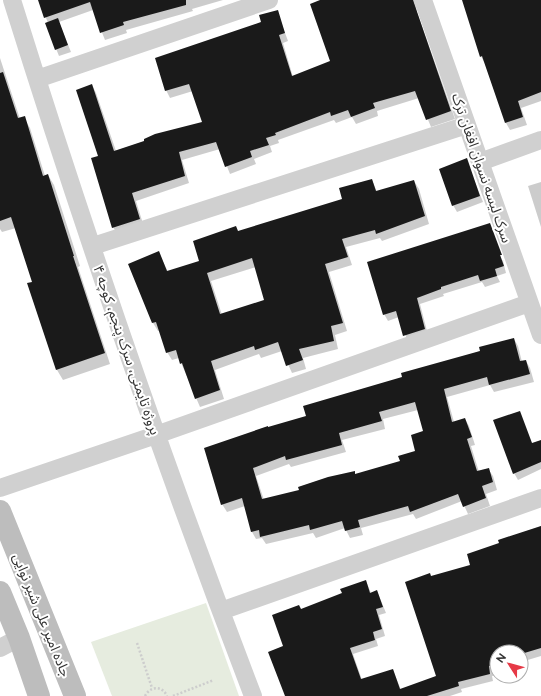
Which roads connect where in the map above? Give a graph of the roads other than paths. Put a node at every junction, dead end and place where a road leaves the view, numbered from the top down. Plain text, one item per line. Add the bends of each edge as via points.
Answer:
1 (12, 0) edge
2 (269, 0) edge
3 (423, 0) edge
4 (37, 79) junction
5 (467, 125) junction
6 (541, 140) edge
7 (480, 162) junction
8 (93, 246) junction
9 (529, 303) junction
10 (541, 335) edge
11 (156, 435) junction
12 (0, 488) edge
13 (541, 498) edge
14 (0, 511) edge
15 (0, 592) edge
16 (221, 612) junction
17 (9, 643) edge
18 (39, 696) edge
19 (75, 696) edge
20 (253, 696) edge

1 - 4 street, پروژه تایمنی، سرک پنجم، کوچه ۴
2 - 4 street
3 - 5 street, سرک لیسه نسوان افغان‌ ترک
4 - 8 street, پروژه تایمنی، سرک پنجم، کوچه ۴
5 - 7 street, سرک لیسه نسوان افغان‌ ترک
5 - 8 street
6 - 7 street
7 - 9 street, سرک لیسه نسوان افغان‌ ترک
8 - 11 street, پروژه تایمنی، سرک پنجم، کوچه ۴
9 - 10 street, سرک لیسه نسوان افغان‌ ترک
9 - 11 street
11 - 12 street
11 - 16 street, پروژه تایمنی، سرک پنجم، کوچه ۴
13 - 16 street
14 - 19 main road, جاده امیر علی شیر نوایی
15 - 17 main road
16 - 20 street, پروژه تایمنی، سرک پنجم، کوچه ۴
17 - 18 main road

